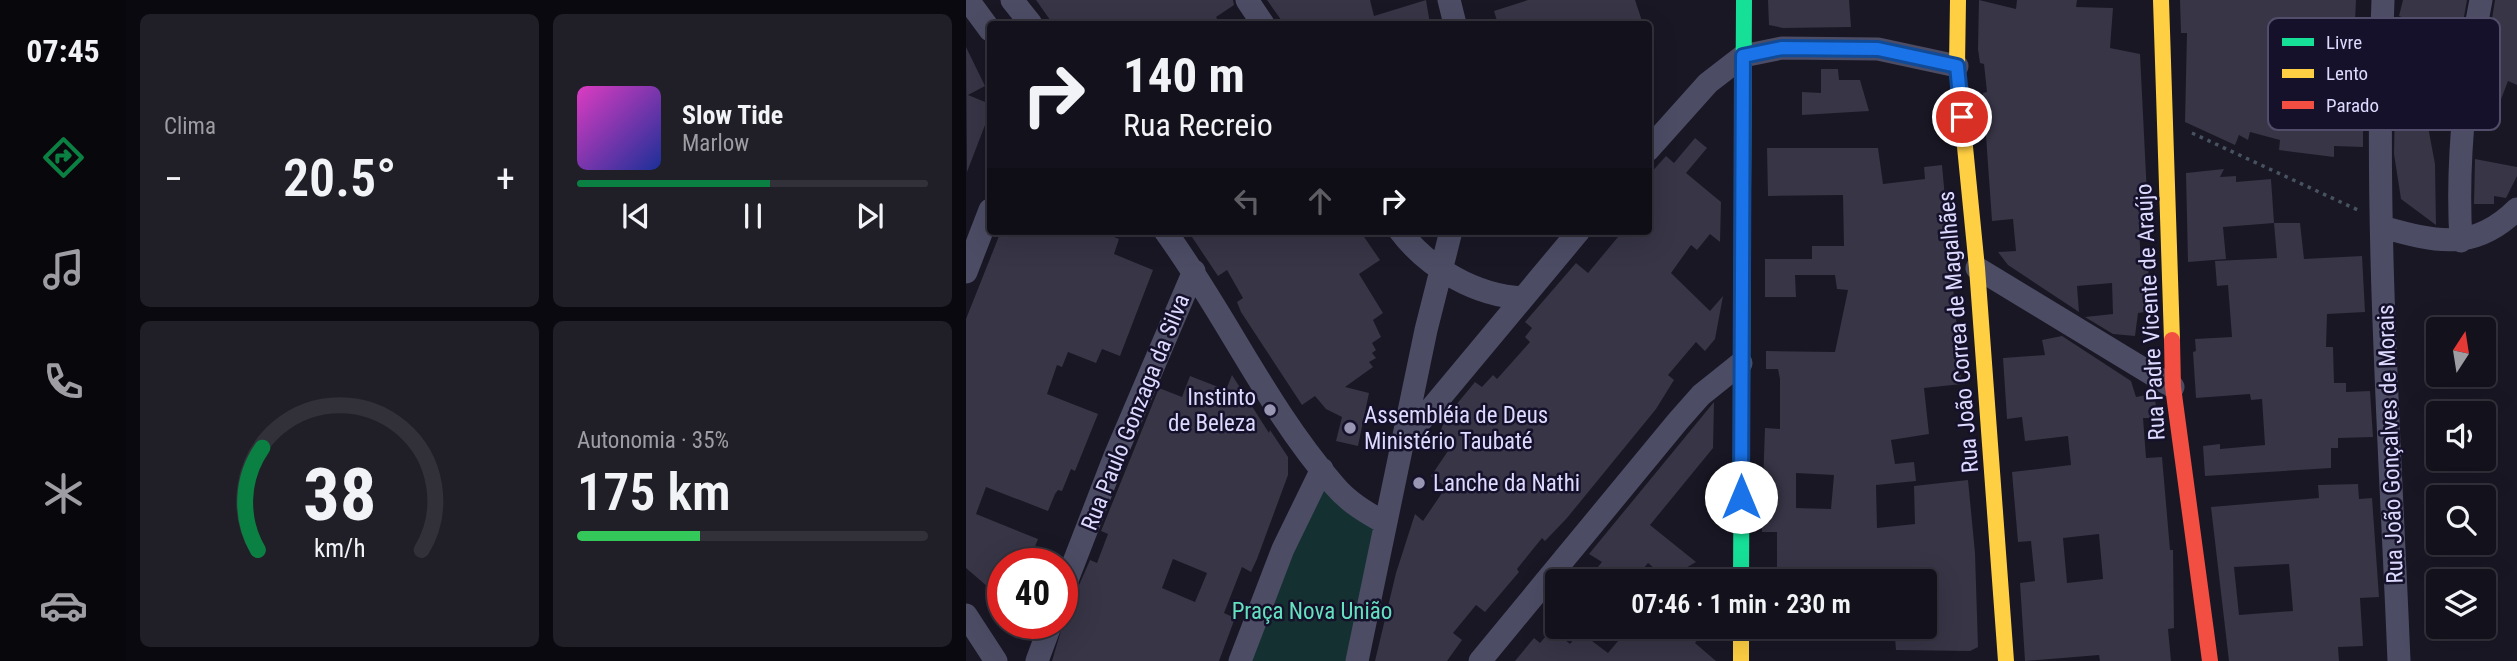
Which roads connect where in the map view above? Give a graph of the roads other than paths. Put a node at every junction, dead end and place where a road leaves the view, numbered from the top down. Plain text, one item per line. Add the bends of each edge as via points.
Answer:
1 (968, 0) edge
2 (1012, 0) edge
3 (1247, 0) edge
4 (1449, 0) edge
5 (1958, 0) edge
6 (2161, 0) edge
7 (2384, 0) edge
8 (2481, 0) edge
9 (1744, 1) edge
10 (2383, 18) edge
11 (2478, 18) edge
12 (1029, 21) edge
13 (1261, 21) edge
14 (1454, 21) edge
15 (987, 26) edge
16 (1743, 56) junction
17 (1957, 66) junction
18 (2381, 130) edge
19 (2462, 130) edge
20 (1652, 146) edge
21 (2517, 209) edge
22 (987, 218) edge
23 (2382, 223) junction
24 (1168, 235) edge
25 (1403, 235) edge
26 (1450, 235) edge
27 (1576, 235) edge
28 (2461, 241) junction
29 (1977, 268) junction
30 (1440, 269) junction
31 (1194, 271) junction
32 (966, 272) edge
33 (1523, 298) junction
34 (1741, 363) junction
35 (2173, 387) junction
36 (1402, 442) junction
37 (1322, 469) junction
38 (1385, 523) junction
39 (1078, 552) edge
40 (1741, 569) edge
41 (966, 615) edge
42 (1045, 639) edge
43 (1741, 639) edge
44 (996, 661) edge
45 (1037, 661) edge
46 (1240, 661) edge
47 (1357, 661) edge
48 (1480, 661) edge
49 (1741, 661) edge
50 (2006, 661) edge
51 (2210, 661) edge
52 (2399, 661) edge

1 - 15 street
2 - 12 street
3 - 13 street
4 - 14 street
5 - 17 street, Rua João Correa de Magalhães
6 - 35 street, Rua Padre Vicente de Araújo
7 - 10 street, Rua João Gonçalves de Morais
8 - 11 street
9 - 16 street
16 - 17 street via 1782,48 1878,49
16 - 20 street via 1708,83
16 - 34 street
17 - 29 street, Rua João Correa de Magalhães
18 - 23 street, Rua João Gonçalves de Morais
19 - 28 street
21 - 28 street via 2481,235
22 - 32 street
23 - 28 street via 2438,241
23 - 52 street, Rua João Gonçalves de Morais
24 - 31 street
25 - 30 street
26 - 30 street
27 - 33 street
29 - 35 street
29 - 50 street, Rua João Correa de Magalhães
30 - 33 street via 1495,295
30 - 36 street
31 - 37 street via 1259,380
31 - 39 street, Rua Paulo Gonzaga da Silva
33 - 36 street
34 - 40 street
34 - 48 street via 1678,421
35 - 51 street, Rua Padre Vicente de Araújo
36 - 38 street
37 - 38 street via 1348,499
37 - 46 street via 1283,549
38 - 47 street
41 - 44 street
42 - 45 street
43 - 49 street

